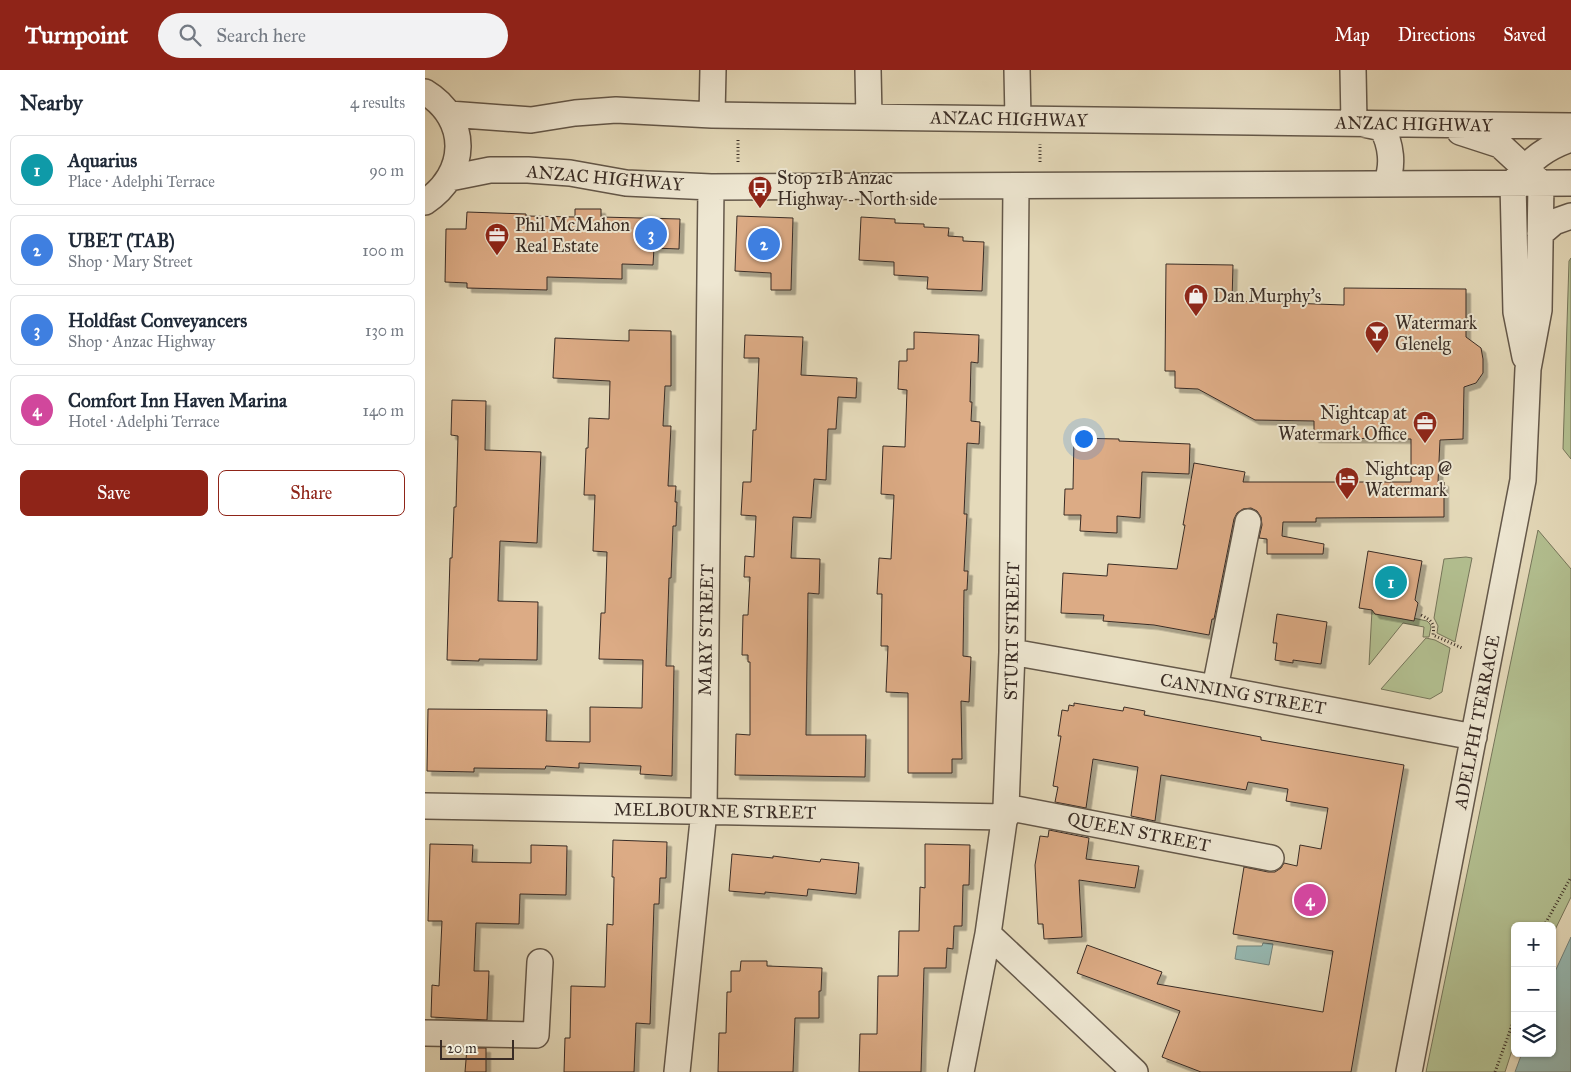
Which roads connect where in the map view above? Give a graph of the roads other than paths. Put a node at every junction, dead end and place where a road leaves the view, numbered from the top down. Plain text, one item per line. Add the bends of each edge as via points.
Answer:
1 (713, 70) edge
2 (868, 70) edge
3 (1017, 70) edge
4 (1353, 70) edge
5 (425, 92) edge
6 (449, 114) junction
7 (712, 115) junction
8 (869, 117) junction
9 (1029, 119) junction
10 (1360, 123) junction
11 (1571, 126) edge
12 (1571, 139) edge
13 (450, 178) junction
14 (1526, 178) junction
15 (1571, 183) edge
16 (1386, 184) junction
17 (1028, 186) junction
18 (711, 187) junction
19 (425, 202) edge
20 (1571, 216) edge
21 (1540, 234) junction
22 (1527, 369) junction
23 (1247, 522) dead end
24 (1012, 652) junction
25 (1215, 688) junction
26 (1474, 737) junction
27 (425, 806) edge
28 (704, 811) junction
29 (1006, 812) junction
30 (1271, 858) dead end
31 (989, 934) junction
32 (541, 962) dead end
33 (425, 1033) edge
34 (677, 1072) edge
35 (961, 1072) edge
36 (1135, 1072) edge
37 (1409, 1072) edge

1 - 7 street
2 - 8 street
3 - 9 street
4 - 10 street
5 - 6 street
6 - 7 street, ANZAC HIGHWAY via 531,120 616,110
6 - 13 street via 458,146
7 - 8 street, ANZAC HIGHWAY
8 - 9 street, ANZAC HIGHWAY
9 - 10 street, ANZAC HIGHWAY
10 - 11 street, ANZAC HIGHWAY
10 - 14 street via 1440,125 1500,145
10 - 16 street via 1382,128 1388,139 1390,162
12 - 14 street via 1553,145
13 - 18 street, ANZAC HIGHWAY via 490,170 528,170 570,173 625,183
13 - 19 street
14 - 15 street, ANZAC HIGHWAY
14 - 16 street, ANZAC HIGHWAY
14 - 21 street, ADELPHI TERRACE
14 - 22 street, ADELPHI TERRACE via 1516,312
16 - 17 street, ANZAC HIGHWAY
17 - 18 street, ANZAC HIGHWAY
17 - 24 street, STURT STREET
18 - 28 street, MARY STREET
20 - 21 street via 1554,222
21 - 22 street, ADELPHI TERRACE via 1539,310
22 - 26 street, ADELPHI TERRACE via 1523,480
23 - 25 street
24 - 25 street, CANNING STREET
24 - 29 street, STURT STREET
25 - 26 street, CANNING STREET
26 - 37 street, ADELPHI TERRACE
27 - 28 street, MELBOURNE STREET
28 - 29 street, MELBOURNE STREET
28 - 34 street, MARY STREET
29 - 30 street, QUEEN STREET
29 - 31 street, STURT STREET
31 - 35 street, STURT STREET
31 - 36 street
32 - 33 street via 536,1035

